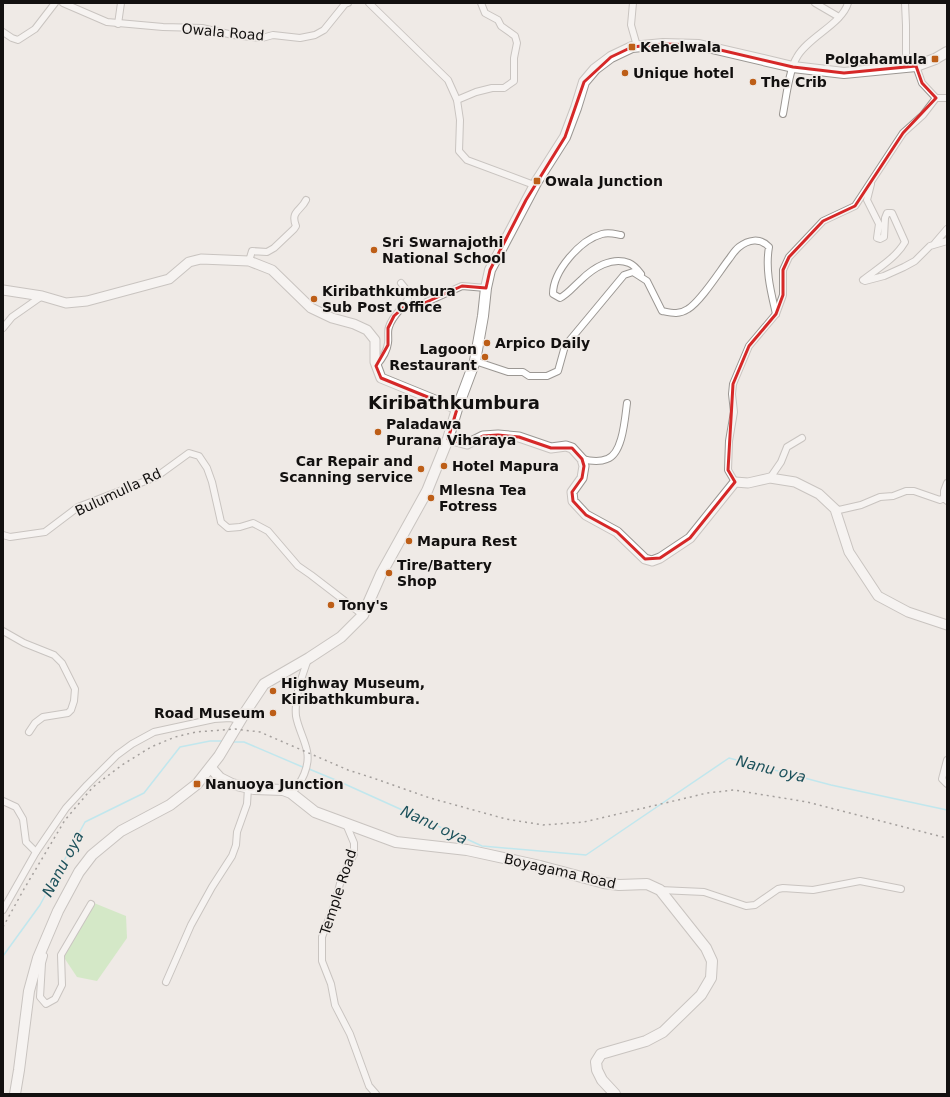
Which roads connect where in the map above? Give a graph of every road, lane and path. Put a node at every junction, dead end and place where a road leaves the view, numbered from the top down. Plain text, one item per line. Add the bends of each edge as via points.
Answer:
1 (55, 3) edge
2 (63, 3) edge
3 (121, 3) edge
4 (348, 3) edge
5 (368, 3) edge
6 (481, 3) edge
7 (634, 3) edge
8 (815, 3) edge
9 (848, 3) edge
10 (905, 3) edge
11 (839, 17) junction
12 (118, 24) junction
13 (3, 32) edge
14 (637, 46) junction
15 (947, 52) edge
16 (916, 66) junction
17 (906, 67) junction
18 (793, 68) junction
19 (936, 98) junction
20 (947, 98) edge
21 (457, 100) junction
22 (783, 114) dead end
23 (872, 180) junction
24 (534, 185) junction
25 (306, 200) dead end
26 (947, 229) edge
27 (621, 235) dead end
28 (947, 241) edge
29 (935, 244) junction
30 (249, 261) junction
31 (647, 281) junction
32 (401, 283) dead end
33 (486, 288) junction
34 (3, 290) edge
35 (42, 296) junction
36 (407, 306) junction
37 (776, 314) junction
38 (3, 328) edge
39 (376, 361) junction
40 (475, 361) junction
41 (627, 403) dead end
42 (457, 409) junction
43 (802, 438) dead end
44 (448, 439) junction
45 (582, 459) junction
46 (770, 478) junction
47 (735, 482) junction
48 (947, 483) edge
49 (945, 499) edge
50 (835, 509) junction
51 (3, 535) edge
52 (363, 615) junction
53 (947, 625) edge
54 (3, 631) edge
55 (309, 658) junction
56 (240, 720) junction
57 (28, 732) dead end
58 (947, 760) edge
59 (211, 768) junction
60 (947, 784) edge
61 (248, 788) junction
62 (291, 793) junction
63 (3, 801) edge
64 (346, 824) junction
65 (36, 852) junction
66 (901, 889) dead end
67 (660, 890) junction
68 (91, 904) dead end
69 (3, 910) edge
70 (52, 924) junction
71 (166, 982) dead end
72 (15, 1094) edge
73 (376, 1094) edge
74 (615, 1094) edge

1 - 13 street via 35,30 18,40
2 - 12 street, Owala Road
3 - 12 street
4 - 12 street, Owala Road via 324,30 300,38 262,38 202,28
5 - 21 street via 448,80
6 - 21 street via 486,13 515,36 517,43 514,81 504,88 476,92
7 - 14 street via 631,24
8 - 11 street
9 - 11 street
10 - 17 street
11 - 18 street via 804,48 796,57
14 - 18 main road via 699,45
14 - 24 main road via 611,57 584,82 565,136
15 - 16 main road
16 - 17 main road
16 - 19 street via 922,83
17 - 18 main road via 844,73
18 - 22 street
19 - 20 street
19 - 23 street via 923,116 903,133
21 - 24 street via 460,120 459,151 467,160
23 - 29 street via 867,200 879,224 877,238 884,237 885,218 887,213 892,213 905,242 902,249 863,280 884,276 904,267
23 - 37 street via 855,206 823,222 789,257 783,270 783,295
24 - 33 main road via 490,270
25 - 30 street via 295,213 294,229 267,252 252,251
26 - 29 street
27 - 31 street via 602,234 581,246 559,272 553,294 560,298 565,296 588,273 615,261 630,263
28 - 29 street
30 - 35 main road via 200,259 190,262 169,279 87,301 66,303
30 - 39 main road via 272,270 311,308 367,330 375,340
31 - 37 street via 662,310 675,314 689,309 699,299 737,248 749,241 766,243 769,247 767,259
31 - 40 street via 632,272 624,275 565,346 558,371 547,376 529,376 523,372 508,372
32 - 36 street via 408,299
33 - 36 street via 462,286 420,305
33 - 40 main road
34 - 35 main road
35 - 38 street via 12,317
36 - 39 street via 394,316 388,328 388,345 384,357
37 - 47 street via 749,346 733,384 734,412 728,470
39 - 42 main road via 381,378
40 - 42 main road
41 - 45 street via 624,428 614,456 607,460
42 - 44 main road
43 - 46 street via 787,447
44 - 45 main road via 467,444 483,436 519,437 551,448 572,448
44 - 52 main road via 426,491 381,574
45 - 47 main road via 582,478 572,492 573,501 586,514 617,532 645,559 652,561 690,538
46 - 47 main road via 748,483
46 - 50 main road via 795,482 819,494
48 - 49 street via 944,490
49 - 50 street via 940,500 914,490 880,497 861,505
50 - 53 main road via 849,552 878,596 908,612
51 - 52 street, Bulumulla Rd via 10,537 45,532 78,507 156,477 189,453 199,456 207,468 220,522 228,528 253,523 268,531 298,566
52 - 55 main road via 341,637
54 - 57 street via 54,655 62,663 75,690 74,701 68,714 43,717
55 - 56 main road via 264,684
55 - 62 street via 298,688 296,716 307,752 307,765 299,786
56 - 59 main road
56 - 65 street via 214,719 154,732 132,744 117,755 66,808
58 - 60 street via 942,779
59 - 61 main road, Boyagama Road via 223,780
59 - 70 main road via 197,784 170,805 121,831 92,855 66,894
61 - 62 main road, Boyagama Road via 283,790
61 - 71 street via 247,804 236,832 236,845 232,856 191,925
62 - 64 main road, Boyagama Road via 315,812
63 - 65 street via 16,807 22,819 26,842
64 - 67 main road, Boyagama Road via 396,842 467,850 604,883 619,886 647,884
64 - 73 street, Temple Road via 354,843 354,854 342,876 322,937 322,961 331,984 335,1005 350,1034 369,1086
65 - 69 street
66 - 67 street via 860,882 813,890 783,888 754,905 746,906 704,892
67 - 74 main road via 706,948 712,961 711,978 701,995 663,1032 646,1041 601,1054 596,1062 596,1070
68 - 70 street via 61,955 62,985 55,1000 46,1004 40,998 42,963
70 - 72 main road via 38,958 29,992

